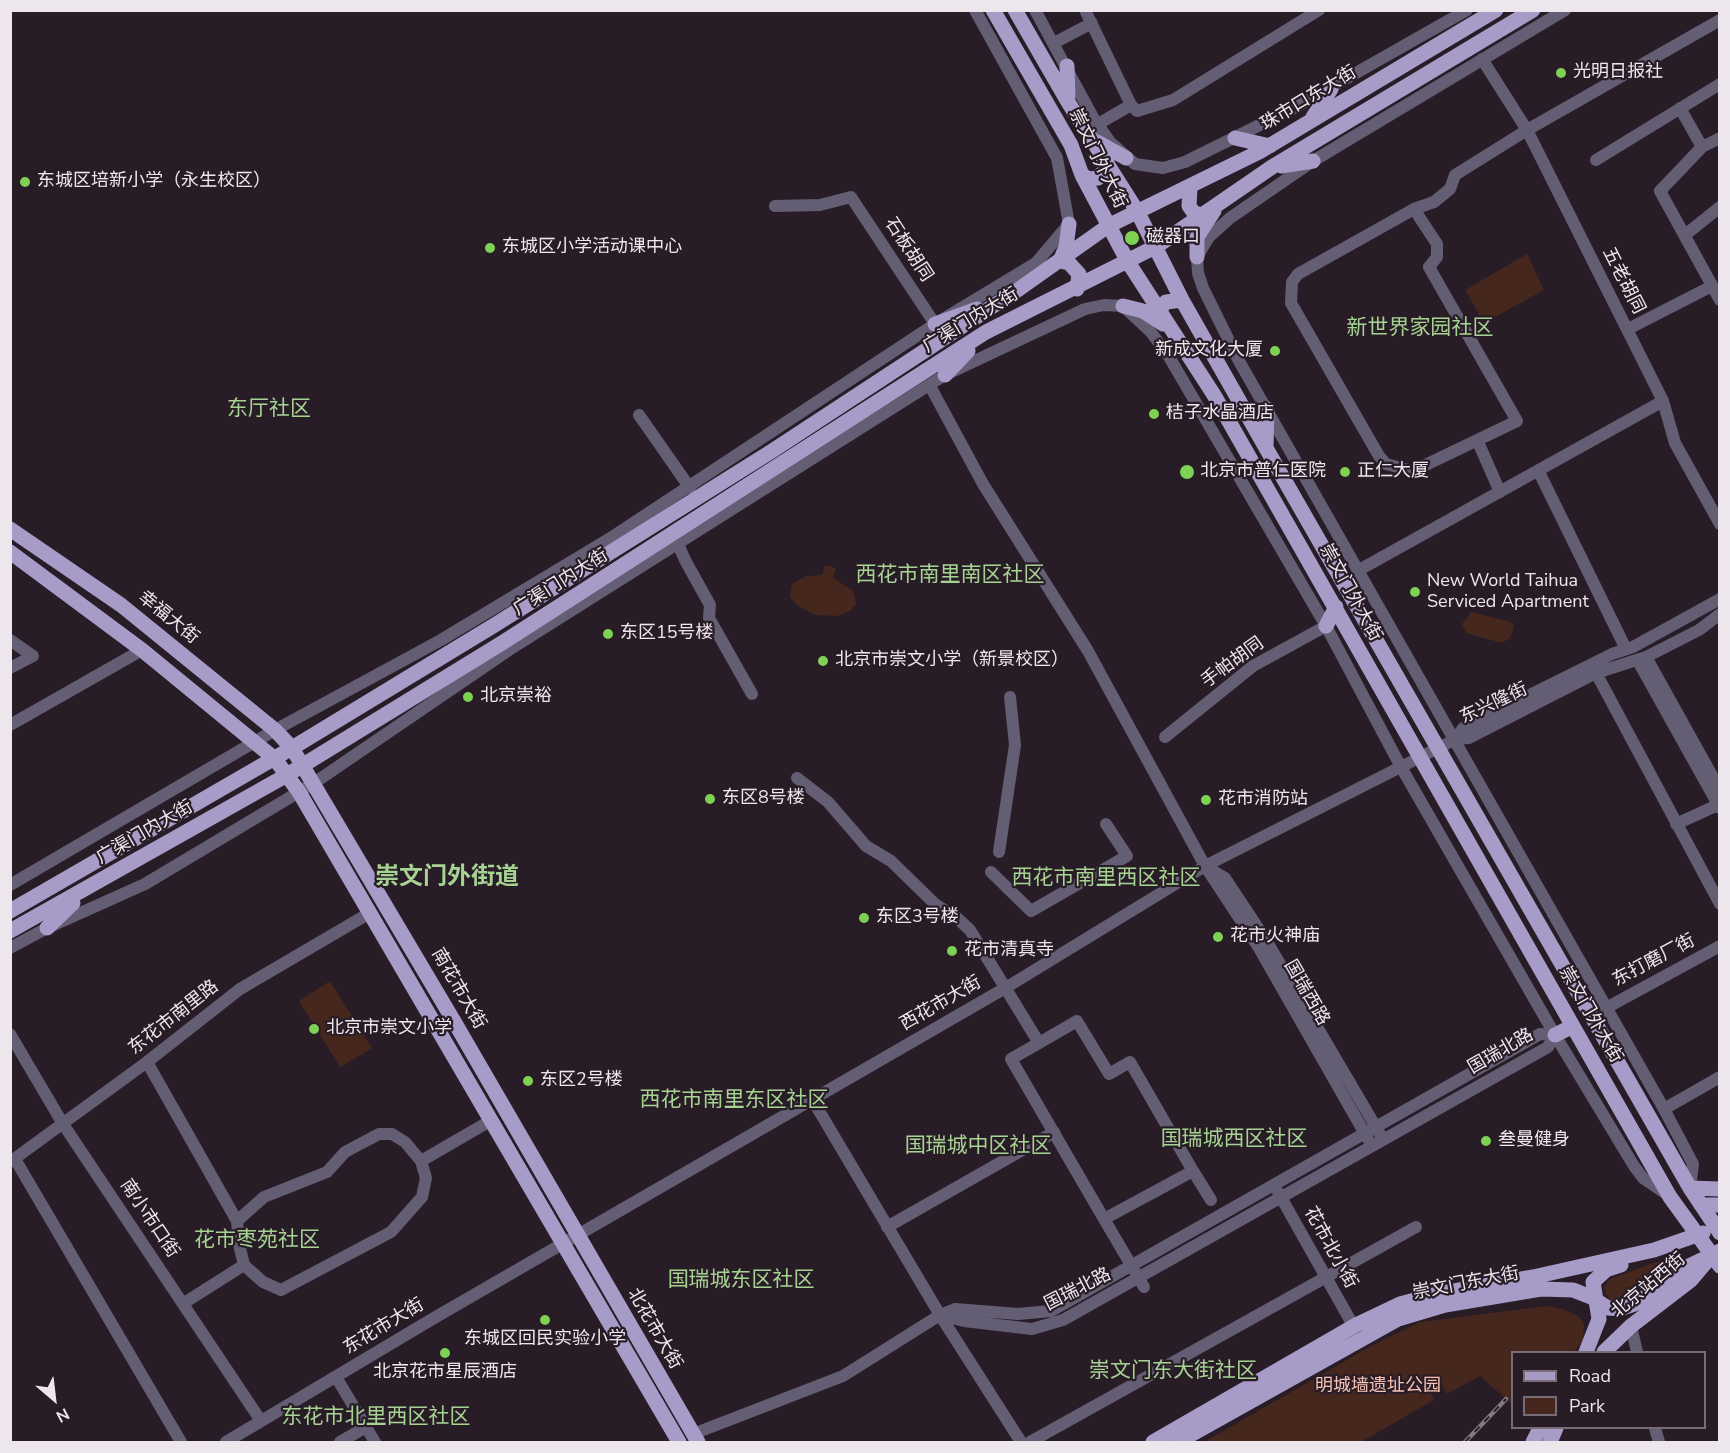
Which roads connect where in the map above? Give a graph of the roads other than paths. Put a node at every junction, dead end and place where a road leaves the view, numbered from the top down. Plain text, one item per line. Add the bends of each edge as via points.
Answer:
1 (975, 10) edge
2 (993, 10) edge
3 (1016, 10) edge
4 (1035, 10) edge
5 (1085, 10) edge
6 (1319, 10) edge
7 (1467, 10) edge
8 (1496, 10) edge
9 (1533, 10) edge
10 (1565, 10) edge
11 (1719, 20) edge
12 (1092, 23) junction
13 (1053, 43) junction
14 (1482, 59) junction
15 (1067, 66) junction
16 (1719, 84) edge
17 (1331, 89) junction
18 (1068, 102) junction
19 (1131, 105) junction
20 (1680, 108) junction
21 (1310, 121) junction
22 (1098, 124) junction
23 (1527, 130) junction
24 (1235, 138) junction
25 (1719, 138) edge
26 (1092, 139) junction
27 (1270, 146) junction
28 (1702, 147) junction
29 (1126, 158) junction
30 (1107, 160) junction
31 (1596, 160) dead end
32 (1313, 161) junction
33 (1272, 167) junction
34 (1082, 175) junction
35 (1190, 188) junction
36 (1219, 204) junction
37 (775, 206) dead end
38 (1719, 207) edge
39 (1413, 209) junction
40 (1137, 211) junction
41 (1203, 215) junction
42 (1069, 224) junction
43 (1108, 226) junction
44 (1685, 236) junction
45 (1157, 246) junction
46 (1197, 257) junction
47 (1060, 261) junction
48 (1128, 262) junction
49 (1712, 286) junction
50 (1077, 289) junction
51 (1182, 300) junction
52 (1719, 300) edge
53 (999, 301) junction
54 (1123, 306) junction
55 (1158, 311) junction
56 (935, 324) junction
57 (1628, 329) junction
58 (986, 332) junction
59 (1177, 338) junction
60 (945, 375) junction
61 (930, 386) junction
62 (1663, 401) junction
63 (1267, 409) junction
64 (639, 415) dead end
65 (1478, 442) junction
66 (1266, 448) junction
67 (1539, 472) junction
68 (690, 488) junction
69 (1500, 492) junction
70 (1719, 524) edge
71 (10, 529) edge
72 (678, 544) junction
73 (10, 552) edge
74 (1359, 570) junction
75 (1719, 599) edge
76 (1336, 607) junction
77 (1719, 614) edge
78 (1326, 627) junction
79 (10, 640) edge
80 (1626, 649) junction
81 (142, 650) junction
82 (1642, 659) junction
83 (10, 668) edge
84 (1596, 674) junction
85 (752, 694) dead end
86 (1010, 697) dead end
87 (10, 725) edge
88 (275, 730) junction
89 (1165, 737) dead end
90 (1456, 739) junction
91 (256, 741) junction
92 (292, 748) junction
93 (1438, 748) junction
94 (1420, 757) junction
95 (275, 759) junction
96 (303, 764) junction
97 (1401, 767) junction
98 (287, 775) junction
99 (797, 778) dead end
100 (314, 783) junction
101 (1719, 790) edge
102 (299, 792) junction
103 (1719, 806) edge
104 (1106, 824) dead end
105 (1676, 824) junction
106 (999, 852) dead end
107 (1205, 866) junction
108 (991, 872) dead end
109 (10, 885) edge
110 (90, 887) junction
111 (1719, 904) edge
112 (10, 911) edge
113 (368, 914) junction
114 (47, 928) junction
115 (10, 931) edge
116 (1719, 946) edge
117 (10, 948) edge
118 (1007, 987) junction
119 (1606, 1008) junction
120 (1592, 1016) junction
121 (1574, 1026) junction
122 (10, 1034) edge
123 (1555, 1035) junction
124 (1039, 1043) junction
125 (147, 1062) junction
126 (1719, 1077) edge
127 (812, 1099) junction
128 (1664, 1109) junction
129 (490, 1122) junction
130 (63, 1124) junction
131 (1371, 1130) junction
132 (1054, 1132) junction
133 (1378, 1143) junction
134 (13, 1161) edge
135 (421, 1161) junction
136 (1193, 1171) junction
137 (1275, 1186) dead end
138 (1690, 1188) junction
139 (1719, 1190) edge
140 (1671, 1197) junction
141 (1281, 1198) junction
142 (1211, 1200) dead end
143 (1701, 1204) junction
144 (1719, 1205) edge
145 (1104, 1219) junction
146 (237, 1221) junction
147 (887, 1227) junction
148 (1416, 1227) dead end
149 (1718, 1229) edge
150 (577, 1235) junction
151 (1697, 1237) junction
152 (562, 1243) junction
153 (1654, 1250) junction
154 (1717, 1258) edge
155 (244, 1265) junction
156 (1132, 1266) junction
157 (1325, 1277) junction
158 (1141, 1282) junction
159 (1596, 1300) junction
160 (184, 1303) junction
161 (940, 1315) junction
162 (1354, 1326) junction
163 (1631, 1326) junction
164 (1587, 1351) edge
165 (1606, 1351) edge
166 (1637, 1351) edge
167 (336, 1377) junction
168 (261, 1421) junction
169 (366, 1427) junction
170 (1540, 1429) edge
171 (1556, 1429) edge
172 (695, 1438) edge
173 (678, 1442) edge
174 (181, 1443) edge
175 (226, 1443) edge
176 (340, 1443) edge
177 (375, 1443) edge
178 (1021, 1443) edge
179 (1030, 1443) edge
180 (1153, 1443) edge
181 (1178, 1443) edge
182 (1533, 1443) edge
183 (1550, 1443) edge

1 - 42 street via 1057,158
2 - 34 main road, 崇文门外大街 via 1071,145
3 - 18 main road, 崇文门外大街
4 - 13 street
5 - 12 street
6 - 19 street via 1173,100 1137,111
7 - 17 street, 珠市口东大街
8 - 21 main road, 珠市口东大街
9 - 33 main road
10 - 14 street
11 - 23 street
12 - 13 street
12 - 19 street
13 - 15 street
14 - 23 street, 五老胡同
14 - 32 street
15 - 18 main road
15 - 22 street
16 - 20 street
17 - 21 main road
17 - 24 street, 珠市口东大街
18 - 26 main road, 崇文门外大街
19 - 22 street
20 - 28 street
20 - 31 street
21 - 27 main road, 珠市口东大街
22 - 29 street
23 - 39 street via 1455,174 1450,189 1434,202
23 - 57 street, 五老胡同
24 - 27 main road
24 - 29 street, 珠市口东大街 via 1163,168 1146,167
25 - 28 street
26 - 29 main road
26 - 30 main road, 崇文门外大街
27 - 35 main road, 珠市口东大街
28 - 44 street via 1660,191
30 - 34 main road via 1106,169 1098,178
30 - 40 main road, 崇文门外大街
32 - 33 main road
32 - 46 street via 1230,218 1209,237
33 - 36 main road
34 - 43 main road, 崇文门外大街
35 - 40 main road, 珠市口东大街
35 - 41 main road via 1189,206 1194,213
36 - 41 main road, 广渠门内大街
36 - 46 main road via 1197,237
37 - 56 street, 石板胡同 via 819,205 851,196
38 - 44 street
39 - 65 street via 1437,244 1437,257 1429,267 1516,421
39 - 65 street via 1298,274 1292,282 1291,303 1386,464 1416,470
40 - 43 main road, 珠市口东大街
40 - 45 main road, 崇文门外大街
41 - 45 main road, 广渠门内大街
42 - 47 main road
42 - 56 street, 广渠门内大街 via 1036,263
43 - 47 main road, 广渠门内大街
43 - 48 main road, 崇文门外大街
44 - 49 street
45 - 48 main road, 广渠门内大街
45 - 51 main road, 崇文门外大街
46 - 63 street, 崇文门外大街 via 1203,288
47 - 50 main road via 1069,263 1079,274
47 - 53 main road, 广渠门内大街
48 - 50 main road, 广渠门内大街
48 - 55 main road, 崇文门外大街
49 - 52 street
49 - 57 street
50 - 58 main road, 广渠门内大街
51 - 55 main road via 1166,302
51 - 66 main road, 崇文门外大街
53 - 56 main road
53 - 92 main road, 广渠门内大街 via 772,451
54 - 59 main road via 1143,311
54 - 60 street, 广渠门内大街 via 1085,309
54 - 78 street, 崇文门外大街 via 1168,355
55 - 59 main road, 崇文门外大街
56 - 68 street, 广渠门内大街
57 - 62 street, 五老胡同
58 - 60 main road
58 - 96 main road, 广渠门内大街 via 502,643
59 - 76 main road, 崇文门外大街 via 1201,372
60 - 61 street, 广渠门内大街
61 - 72 street, 广渠门内大街
61 - 107 street via 983,484 1088,651
62 - 67 street
62 - 70 street, 五老胡同 via 1675,443
63 - 66 main road
63 - 74 street, 崇文门外大街
64 - 68 street
65 - 69 street
66 - 93 main road, 崇文门外大街
67 - 69 street
67 - 80 street
68 - 88 street, 广渠门内大街 via 441,640
69 - 74 street
71 - 88 main road, 幸福大街 via 121,605
72 - 85 street via 711,605 710,618
72 - 100 street, 广渠门内大街 via 509,650
73 - 81 main road
74 - 90 street, 崇文门外大街
75 - 80 street, 东兴隆街 via 1694,616
76 - 78 main road
76 - 94 main road, 崇文门外大街
77 - 82 street, 东兴隆街 via 1699,630
78 - 89 street, 手帕胡同 via 1253,666
78 - 97 street, 崇文门外大街
79 - 83 street via 33,656
80 - 90 street, 东兴隆街 via 1463,728
81 - 87 street
81 - 91 main road
82 - 84 street, 东兴隆街
82 - 101 street
82 - 103 street
84 - 90 street, 东兴隆街 via 1469,738
84 - 105 street
86 - 106 street via 1015,745
88 - 91 street, 广渠门内大街
88 - 92 main road, 幸福大街
90 - 93 street, 西花市大街
90 - 119 street, 崇文门外大街
91 - 95 main road
91 - 109 street, 广渠门内大街
92 - 95 main road, 广渠门内大街
92 - 96 main road, 幸福大街
93 - 94 street, 西花市大街
93 - 120 main road, 崇文门外大街
94 - 97 street, 西花市大街
94 - 121 main road, 崇文门外大街
95 - 98 main road
95 - 112 main road, 广渠门内大街
96 - 98 main road, 广渠门内大街
96 - 100 main road, 南花市大街
97 - 107 street, 西花市大街
97 - 123 street, 崇文门外大街
98 - 102 main road
98 - 110 main road, 广渠门内大街
99 - 118 street via 828,802 866,846 891,861 936,905 970,930
100 - 102 street, 广渠门内大街
100 - 150 main road, 南花市大街
102 - 113 main road
102 - 114 street, 广渠门内大街 via 145,884
103 - 105 street
104 - 108 street via 1126,856 1031,910
105 - 111 street
107 - 118 street, 西花市大街
107 - 131 street, 国瑞西路 via 1225,878 1266,939
110 - 114 main road
110 - 115 main road, 广渠门内大街
113 - 125 street, 东花市南里路 via 240,988
113 - 129 main road
114 - 117 street, 广渠门内大街
116 - 119 street, 东打磨厂街
118 - 124 street
118 - 127 street, 西花市大街
119 - 120 main road
119 - 128 street, 崇文门外大街
120 - 138 main road, 崇文门外大街
121 - 123 main road
121 - 140 main road, 崇文门外大街
122 - 130 street, 南小市口街
123 - 131 street, 国瑞北路 via 1540,1034
123 - 133 street, 国瑞北路 via 1548,1047
123 - 140 street, 崇文门外大街 via 1638,1173
124 - 132 street via 1011,1059
124 - 136 street via 1077,1021 1109,1074 1130,1062
125 - 130 street, 东花市南里路
125 - 146 street
126 - 128 street
127 - 147 street
127 - 150 street, 西花市大街
128 - 138 street, 崇文门外大街 via 1693,1164
129 - 135 street
129 - 152 main road
130 - 134 street, 东花市南里路
130 - 160 street, 南小市口街
131 - 133 street, 国瑞西路
131 - 156 street, 国瑞北路
132 - 145 street
132 - 147 street
133 - 141 street, 国瑞北路
134 - 174 street
135 - 146 street via 405,1142 392,1134 379,1134 345,1152 327,1172 264,1197
135 - 155 street via 426,1178 422,1197 391,1232 281,1290 263,1282
136 - 142 street
136 - 145 street
137 - 141 street, 花市北小街
138 - 139 main road
138 - 143 main road, 崇文门外大街
140 - 151 main road, 崇文门外大街
141 - 157 street, 花市北小街
141 - 158 street, 国瑞北路
143 - 144 main road
143 - 149 main road, 崇文门外大街
145 - 156 street
146 - 155 street
147 - 161 street
148 - 157 street
149 - 151 main road, 崇文门东大街
150 - 152 street, 东花市大街
150 - 172 main road, 北花市大街
151 - 153 main road, 崇文门东大街
151 - 154 main road, 崇文门外大街
152 - 167 street, 东花市大街
152 - 173 main road, 北花市大街
153 - 159 main road, 崇文门东大街 via 1598,1275 1593,1282
153 - 162 main road, 崇文门东大街 via 1437,1294 1400,1304
154 - 159 main road, 北京站西街 via 1682,1270 1628,1307 1613,1309
154 - 163 main road, 北京站西街
155 - 160 street
156 - 158 street
156 - 161 street, 国瑞北路 via 1041,1314 955,1309
157 - 162 street, 花市北小街
157 - 179 street
158 - 161 street, 国瑞北路 via 1032,1329
159 - 164 main road, 北京站西街 via 1599,1319
159 - 181 main road, 崇文门东大街 via 1573,1290 1540,1289 1445,1305 1398,1319
160 - 168 street, 南小市口街
161 - 172 street via 843,1376
161 - 178 street
162 - 180 main road, 崇文门东大街
163 - 165 main road, 北京站西街
163 - 166 street
167 - 168 street, 东花市大街
167 - 169 street
168 - 175 street, 东花市大街
169 - 176 street
169 - 177 street
170 - 182 main road
171 - 183 main road

